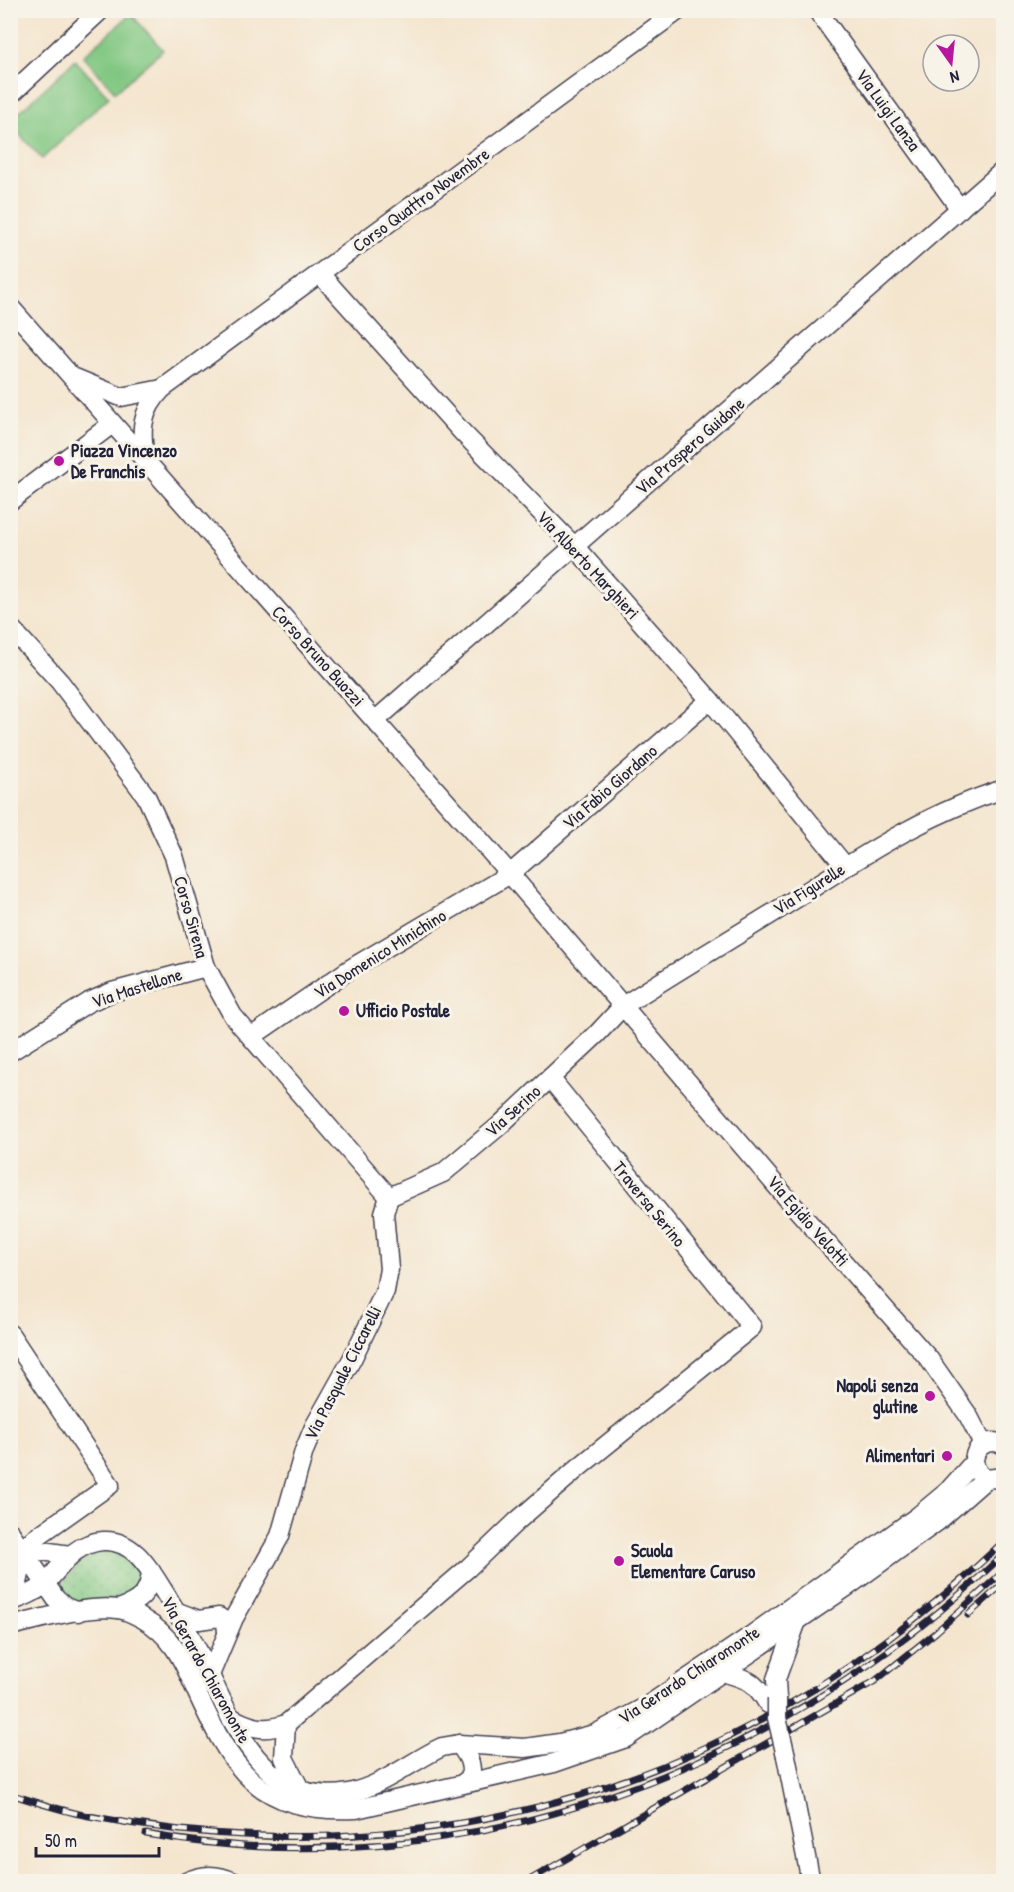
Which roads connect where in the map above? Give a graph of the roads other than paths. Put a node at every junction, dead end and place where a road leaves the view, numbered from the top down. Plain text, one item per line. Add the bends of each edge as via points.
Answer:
1 (101, 10) edge
2 (679, 10) edge
3 (817, 10) edge
4 (10, 95) edge
5 (1004, 170) edge
6 (960, 209) junction
7 (320, 274) junction
8 (10, 307) edge
9 (68, 375) junction
10 (162, 389) junction
11 (112, 424) junction
12 (146, 464) junction
13 (10, 501) edge
14 (575, 547) junction
15 (10, 627) edge
16 (710, 700) junction
17 (375, 720) junction
18 (1004, 789) edge
19 (846, 866) junction
20 (510, 874) junction
21 (206, 967) junction
22 (623, 1006) junction
23 (251, 1037) junction
24 (10, 1052) edge
25 (550, 1078) junction
26 (389, 1197) junction
27 (10, 1334) edge
28 (996, 1441) edge
29 (973, 1463) junction
30 (995, 1478) edge
31 (10, 1532) edge
32 (21, 1548) junction
33 (70, 1555) junction
34 (151, 1571) junction
35 (45, 1584) junction
36 (10, 1602) edge
37 (119, 1609) junction
38 (175, 1611) junction
39 (78, 1612) junction
40 (797, 1620) junction
41 (12, 1625) edge
42 (227, 1632) junction
43 (753, 1651) junction
44 (726, 1673) junction
45 (210, 1675) junction
46 (776, 1679) junction
47 (759, 1687) junction
48 (774, 1707) junction
49 (230, 1717) junction
50 (286, 1724) junction
51 (459, 1744) junction
52 (462, 1784) junction
53 (300, 1788) junction
54 (186, 1881) edge
55 (234, 1881) edge
56 (811, 1881) edge

1 - 4 street
2 - 7 street, Corso Quattro Novembre
3 - 6 street, Via Luigi Lanza
5 - 6 street, Via Prospero Guidone
6 - 14 street, Via Prospero Guidone
7 - 10 street, Corso Quattro Novembre
7 - 14 street, Via Alberto Marghieri via 463,433
8 - 9 street, Corso Bruno Buozzi
9 - 10 street, Corso Quattro Novembre via 121,396
9 - 11 street, Corso Bruno Buozzi
10 - 12 street, Corso Quattro Novembre via 150,402 142,420
11 - 12 street, Corso Bruno Buozzi
11 - 13 street
12 - 17 street, Corso Bruno Buozzi
14 - 16 street, Via Alberto Marghieri
14 - 17 street, Via Prospero Guidone
15 - 21 street, Corso Sirena via 60,682 146,796 174,856
16 - 19 street, Via Alberto Marghieri
16 - 20 street, Via Fabio Giordano
17 - 20 street, Corso Bruno Buozzi
18 - 19 street, Via Figurelle via 929,818
19 - 22 street, Via Figurelle
20 - 22 street, Corso Bruno Buozzi
20 - 23 street, Via Domenico Minichino via 350,969
21 - 23 street, Corso Sirena via 233,1016
21 - 24 street, Via Mastellone via 112,992 89,1002
22 - 25 street, Via Serino
22 - 28 street, Via Egidio Velotti via 929,1359 968,1415
23 - 26 street, Corso Sirena
25 - 26 street, Via Serino via 443,1173
25 - 50 street, Traversa Serino via 752,1327 578,1468
26 - 42 street, Via Pasquale Ciccarelli via 384,1213 389,1269 386,1291 314,1427 280,1536
27 - 32 street via 110,1485
28 - 29 street, Via Gerardo Chiaromonte via 975,1452
29 - 30 street via 975,1470
29 - 43 street, Via Gerardo Chiaromonte via 948,1491
30 - 40 street, Via Gerardo Chiaromonte
31 - 32 street
32 - 33 street
32 - 35 street
32 - 36 street via 18,1589
33 - 34 street, Via Gerardo Chiaromonte via 86,1545 104,1541 124,1544
33 - 35 street, Via Gerardo Chiaromonte
34 - 37 street via 151,1581 138,1602
34 - 38 street, Via Gerardo Chiaromonte
35 - 36 street
35 - 39 street via 65,1607
37 - 39 street, Via Gerardo Chiaromonte
37 - 52 street, Via Gerardo Chiaromonte via 155,1626 168,1638 178,1651 216,1736 229,1757 262,1790 295,1804 326,1810 356,1809
38 - 42 street via 199,1620 219,1617 226,1622
38 - 45 street, Via Gerardo Chiaromonte
39 - 41 street, Via Gerardo Chiaromonte
40 - 43 street, Via Gerardo Chiaromonte
40 - 46 street
42 - 45 street, Via Pasquale Ciccarelli
43 - 44 street, Via Gerardo Chiaromonte
43 - 46 street
43 - 47 street
43 - 51 street, Via Gerardo Chiaromonte via 595,1734 525,1748
44 - 47 street
44 - 52 street, Via Gerardo Chiaromonte via 636,1732 597,1751
45 - 49 street, Via Gerardo Chiaromonte
46 - 48 street
47 - 48 street
48 - 56 street, bridge
49 - 50 street via 261,1729
49 - 53 street, Via Gerardo Chiaromonte via 259,1763
50 - 53 street via 284,1758
51 - 52 street via 472,1768 471,1778
51 - 53 street, Via Gerardo Chiaromonte via 423,1756 350,1793 317,1795
54 - 55 street via 218,1875

